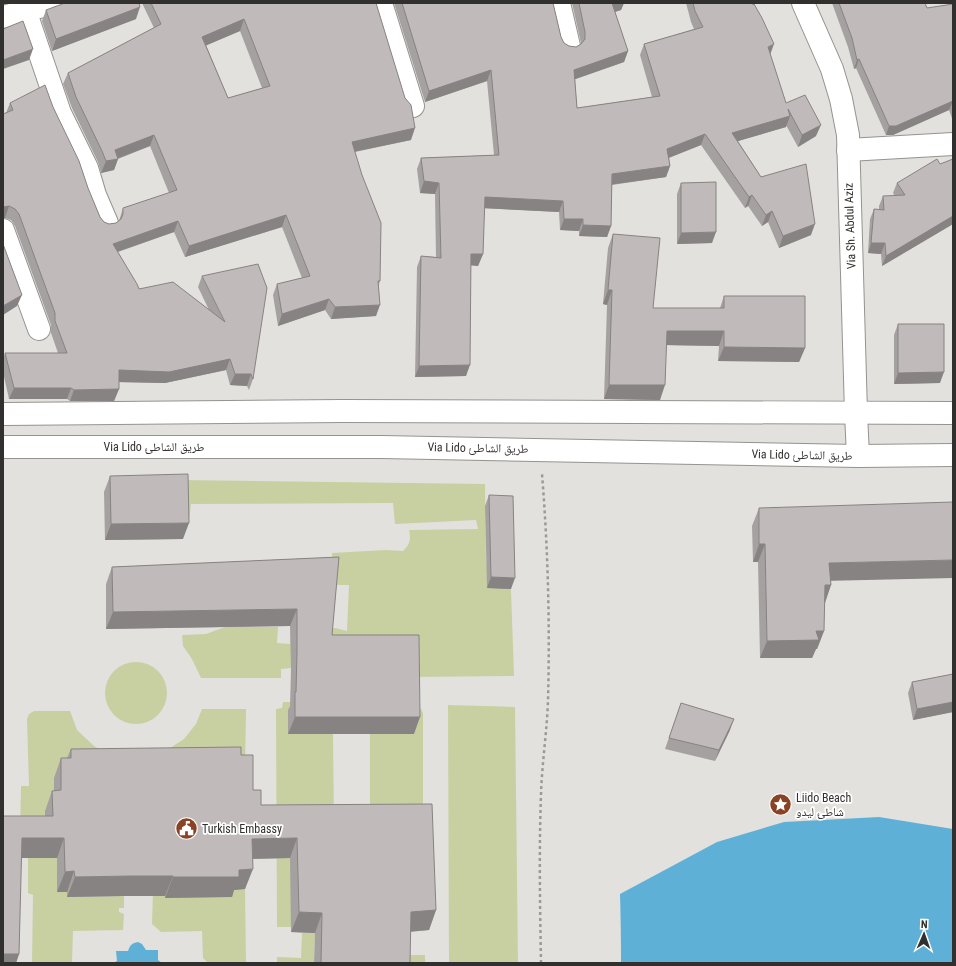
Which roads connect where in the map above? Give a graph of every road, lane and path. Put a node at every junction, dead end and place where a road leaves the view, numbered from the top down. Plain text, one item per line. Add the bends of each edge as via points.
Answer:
1 (50, 3) edge
2 (381, 3) edge
3 (559, 3) edge
4 (804, 3) edge
5 (25, 10) junction
6 (3, 17) edge
7 (569, 46) edge
8 (413, 106) edge
9 (953, 144) edge
10 (848, 150) junction
11 (108, 224) edge
12 (3, 230) edge
13 (39, 329) dead end
14 (856, 413) junction
15 (953, 413) edge
16 (3, 414) edge
17 (3, 447) edge
18 (541, 449) junction
19 (953, 454) edge
20 (858, 456) junction
21 (541, 963) edge

1 - 5 main road
2 - 8 main road
3 - 7 main road
4 - 10 main road, Via Sh. Abdul Aziz via 832,69 841,99 848,135
5 - 6 main road
5 - 11 main road via 60,113 87,168
9 - 10 main road
10 - 14 main road, Via Sh. Abdul Aziz
12 - 13 main road
14 - 15 main road
14 - 16 main road via 342,411
14 - 20 main road, Via Sh. Abdul Aziz
17 - 18 main road, Via Lido طريق الشاطئ
18 - 20 main road, Via Lido طريق الشاطئ
18 - 21 path via 546,521 548,640 548,702 541,792
19 - 20 main road, Via Lido طريق الشاطئ

